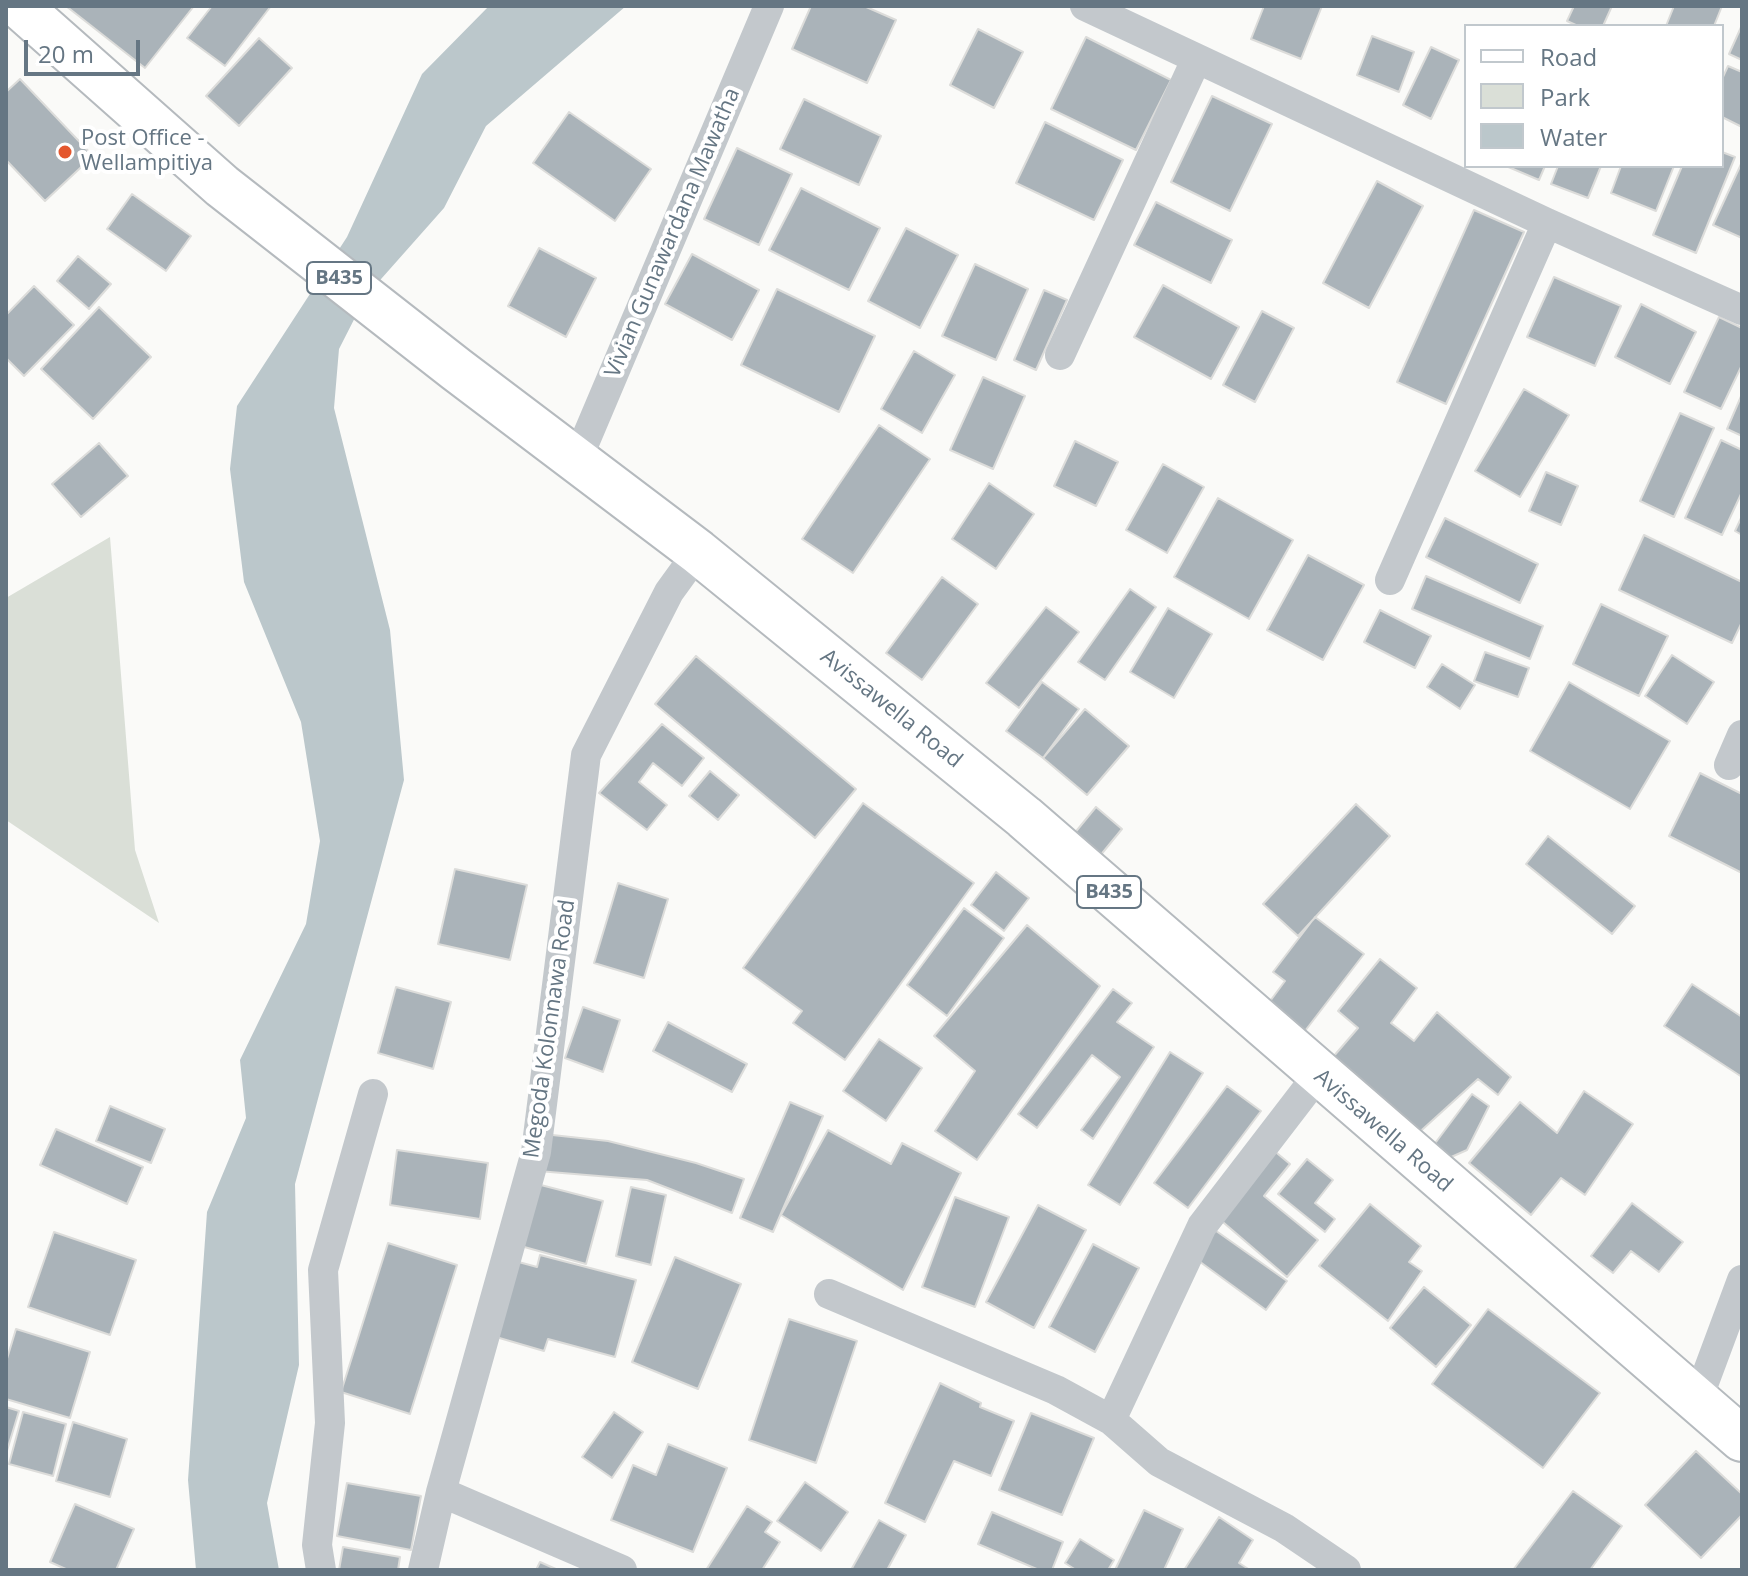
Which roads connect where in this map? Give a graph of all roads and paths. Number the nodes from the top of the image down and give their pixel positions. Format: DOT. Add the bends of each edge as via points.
graph roads {
  1 [pos="19,6"];
  2 [pos="769,6"];
  3 [pos="1085,6"];
  4 [pos="1196,60"];
  5 [pos="1485,179"];
  6 [pos="1547,223"];
  7 [pos="1742,310"];
  8 [pos="1060,355"];
  9 [pos="577,460"];
  10 [pos="698,552"];
  11 [pos="1390,580"];
  12 [pos="1742,735"];
  13 [pos="1729,765"];
  14 [pos="1318,1075"];
  15 [pos="373,1094"];
  16 [pos="1742,1280"];
  17 [pos="829,1294"];
  18 [pos="1697,1401"];
  19 [pos="1111,1420"];
  20 [pos="1742,1439"];
  21 [pos="441,1492"];
  22 [pos="321,1570"];
  23 [pos="423,1570"];
  24 [pos="622,1570"];
  25 [pos="1346,1570"];
  1 -- 9 [label="main road, Avissawella Road / B435" via="222,186"];
  2 -- 9 [label="street, Vivian Gunawardana Mawatha"];
  3 -- 4 [label="street"];
  4 -- 5 [label="street"];
  4 -- 8 [label="street"];
  5 -- 6 [label="street"];
  6 -- 7 [label="street"];
  6 -- 11 [label="street"];
  9 -- 10 [label="main road, Avissawella Road / B435"];
  10 -- 14 [label="main road, Avissawella Road / B435" via="1024,817"];
  10 -- 21 [label="street, Megoda Kolonnawa Road" via="669,592 586,755 536,1152"];
  12 -- 13 [label="street"];
  14 -- 18 [label="main road, Avissawella Road / B435"];
  14 -- 19 [label="street" via="1202,1226"];
  15 -- 22 [label="street" via="323,1270 330,1423 317,1545"];
  16 -- 18 [label="street"];
  17 -- 19 [label="street" via="1056,1390"];
  18 -- 20 [label="main road, Avissawella Road / B435"];
  19 -- 25 [label="street" via="1159,1462 1284,1528"];
  21 -- 23 [label="street, Megoda Kolonnawa Road"];
  21 -- 24 [label="street"];
}
